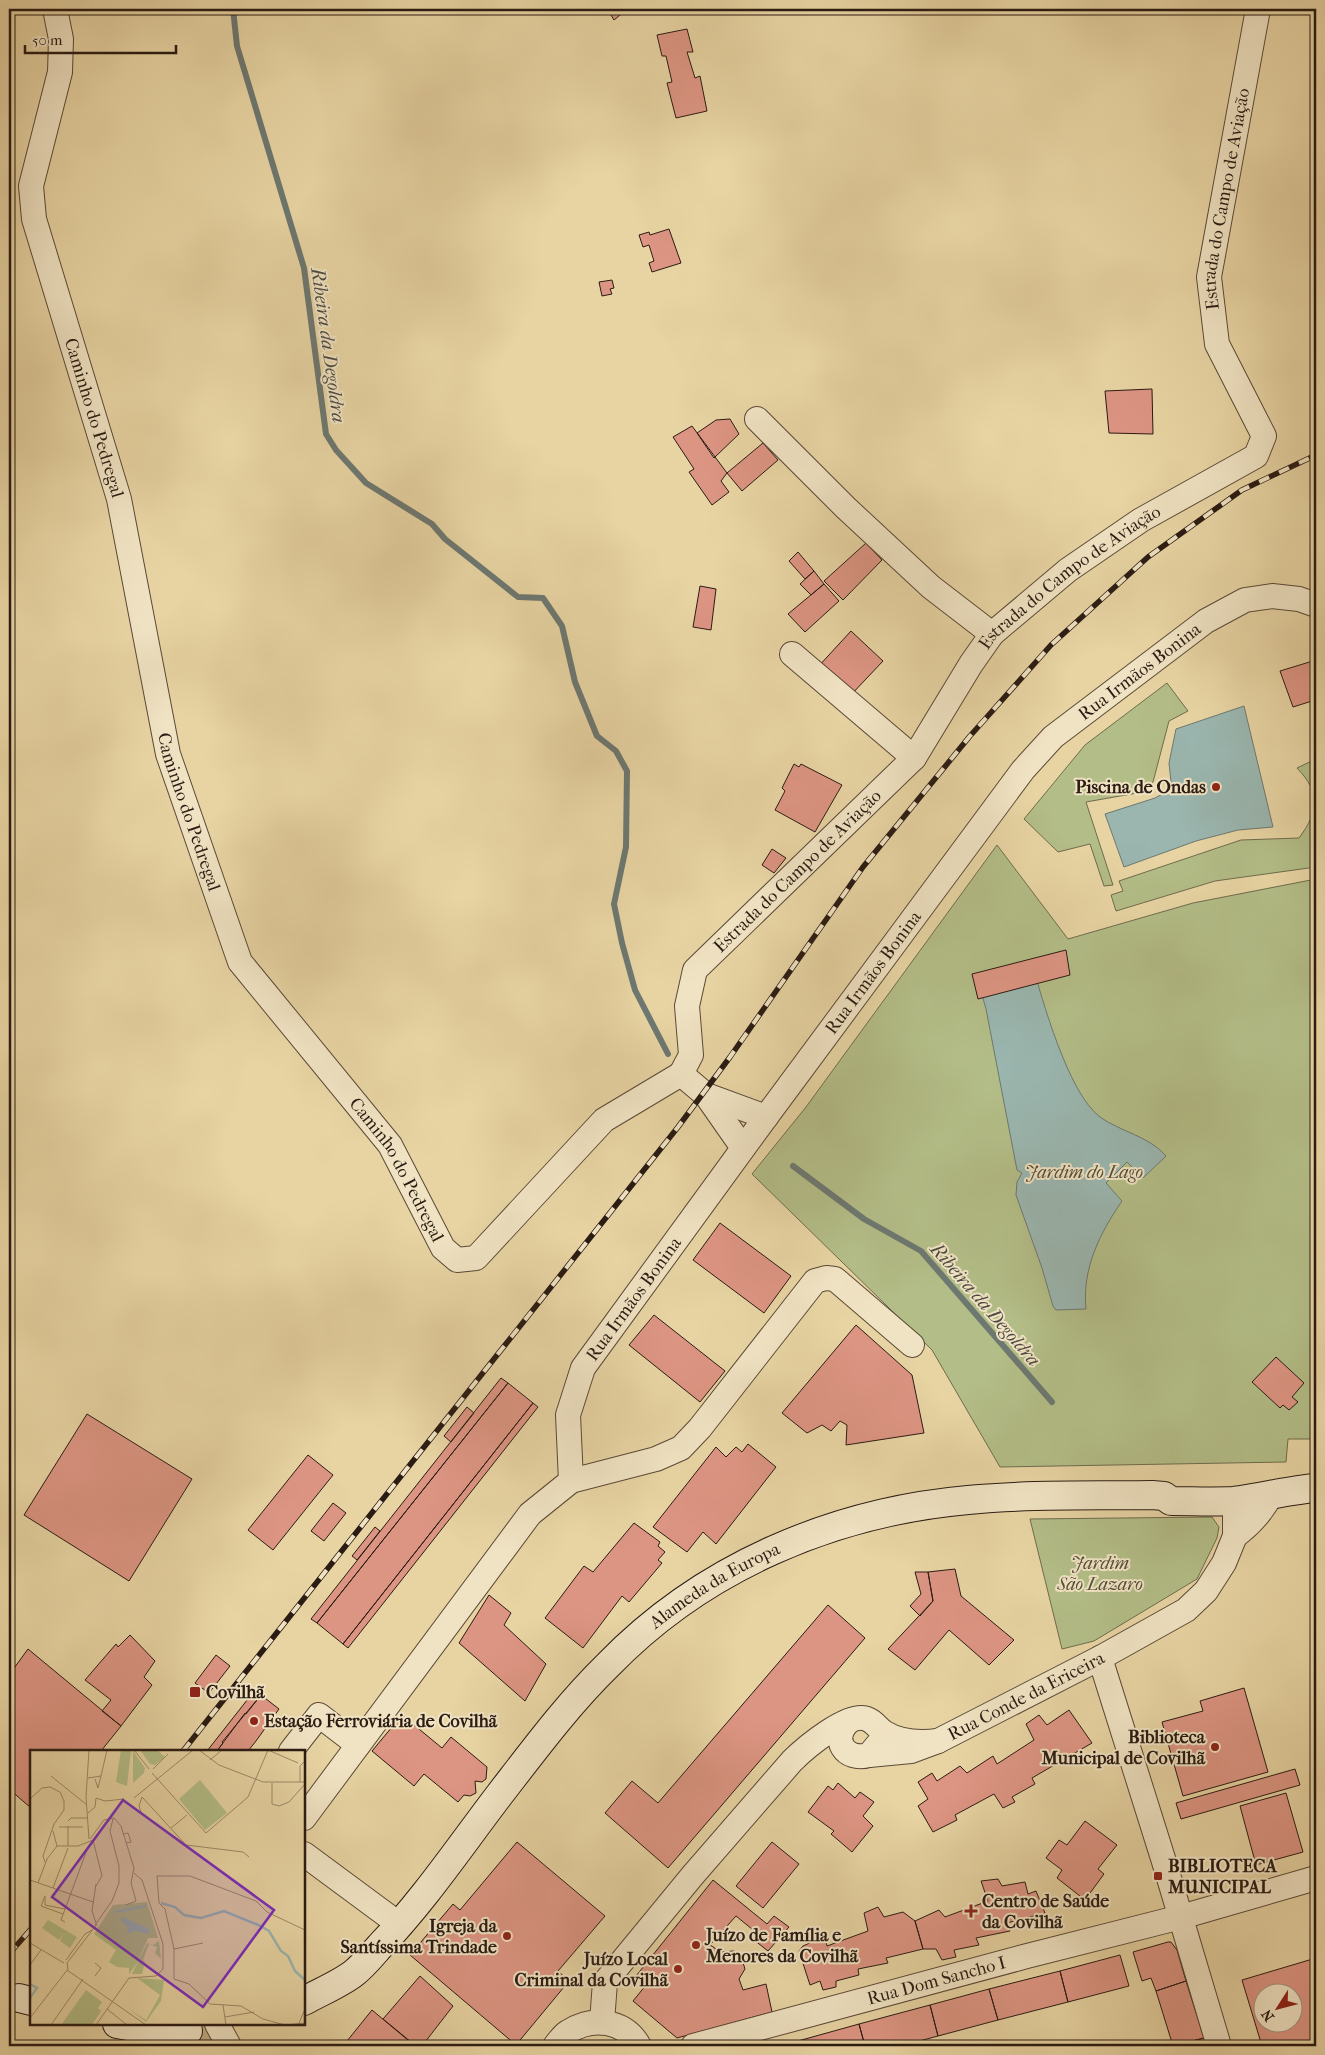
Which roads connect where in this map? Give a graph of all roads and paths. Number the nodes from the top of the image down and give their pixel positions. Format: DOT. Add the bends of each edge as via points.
graph roads {
  1 [pos="55,9"];
  2 [pos="1258,9"];
  3 [pos="757,419"];
  4 [pos="1316,605"];
  5 [pos="992,634"];
  6 [pos="792,654"];
  7 [pos="914,758"];
  8 [pos="681,1074"];
  9 [pos="706,1095"];
  10 [pos="766,1116"];
  11 [pos="743,1148"];
  12 [pos="912,1345"];
  13 [pos="571,1481"];
  14 [pos="1283,1493"];
  15 [pos="1164,1496"];
  16 [pos="1219,1501"];
  17 [pos="1234,1536"];
  18 [pos="1100,1658"];
  19 [pos="849,1721"];
  20 [pos="878,1727"];
  21 [pos="938,1741"];
  22 [pos="358,1746"];
  23 [pos="292,1750"];
  24 [pos="858,1754"];
  25 [pos="792,1760"];
  26 [pos="305,1817"];
  27 [pos="305,1855"];
  28 [pos="1316,1878"];
  29 [pos="1181,1917"];
  30 [pos="400,1925"];
  31 [pos="305,2000"];
  32 [pos="602,2022"];
  33 [pos="122,2025"];
  34 [pos="218,2025"];
  35 [pos="188,2031"];
  36 [pos="229,2046"];
  37 [pos="556,2046"];
  38 [pos="639,2046"];
  39 [pos="693,2046"];
  40 [pos="1218,2046"];
  1 -- 8 [label="street, Caminho do Pedregal" via="62,39 60,72 31,186 34,219 119,499 168,754 240,962 390,1145 443,1248 456,1260 476,1258 604,1120"];
  2 -- 5 [label="street, Estrada do Campo de Aviação" via="1209,277 1217,344 1264,436 1256,456 1141,520 1068,570"];
  3 -- 5 [label="street" via="931,587"];
  4 -- 10 [label="street, Rua Irmãos Bonina" via="1272,596 1245,600 1206,621 1053,737 1023,770"];
  5 -- 7 [label="street, Estrada do Campo de Aviação"];
  6 -- 7 [label="street"];
  7 -- 8 [label="street, Estrada do Campo de Aviação" via="695,970 687,1006 690,1055"];
  8 -- 9 [label="street"];
  9 -- 10 [label="street"];
  9 -- 11 [label="street"];
  10 -- 11 [label="street, Rua Irmãos Bonina"];
  11 -- 13 [label="street, Rua Irmãos Bonina" via="583,1368 568,1415"];
  12 -- 13 [label="street" via="835,1279 815,1281 681,1448 656,1459"];
  13 -- 22 [label="street" via="530,1514"];
  14 -- 15 [label="main road, Alameda da Europa" via="1282,1480 1258,1480 1170,1492"];
  14 -- 16 [label="main road, Alameda da Europa"];
  14 -- 17 [label="street" via="1235,1515"];
  15 -- 16 [label="main road, Alameda da Europa" via="1171,1501"];
  15 -- 30 [label="main road, Alameda da Europa" via="1033,1496 911,1508 848,1522 787,1543 734,1569 691,1595 609,1663 541,1741"];
  16 -- 17 [label="street" via="1229,1513"];
  17 -- 18 [label="street" via="1224,1563 1206,1591 1186,1610"];
  18 -- 21 [label="street, Rua Conde da Ericeira"];
  18 -- 29 [label="street, Rua Conde da Ericeira"];
  19 -- 20 [label="street, Rua Conde da Ericeira" via="861,1717"];
  19 -- 24 [label="street" via="841,1730 841,1742"];
  19 -- 25 [label="street, Rua Conde da Ericeira" via="814,1740"];
  20 -- 21 [label="street, Rua Conde da Ericeira" via="898,1739"];
  20 -- 24 [label="street" via="878,1746"];
  21 -- 24 [label="street, Rua Conde da Ericeira" via="911,1751"];
  22 -- 23 [label="street" via="319,1715"];
  22 -- 26 [label="street"];
  24 -- 25 [label="street, Rua Conde da Ericeira" via="823,1750"];
  25 -- 32 [label="street, Rua Conde da Ericeira" via="605,1982"];
  27 -- 30 [label="street"];
  28 -- 29 [label="street, Rua Dom Sancho I"];
  29 -- 39 [label="street, Rua Dom Sancho I"];
  29 -- 40 [label="street, Rua Conde da Ericeira"];
  30 -- 31 [label="main road, Alameda da Europa" via="354,1973"];
  32 -- 37 [label="street" via="584,2024 567,2032"];
  32 -- 38 [label="street" via="621,2027"];
  33 -- 35 [label="main road"];
  34 -- 36 [label="street"];
}
